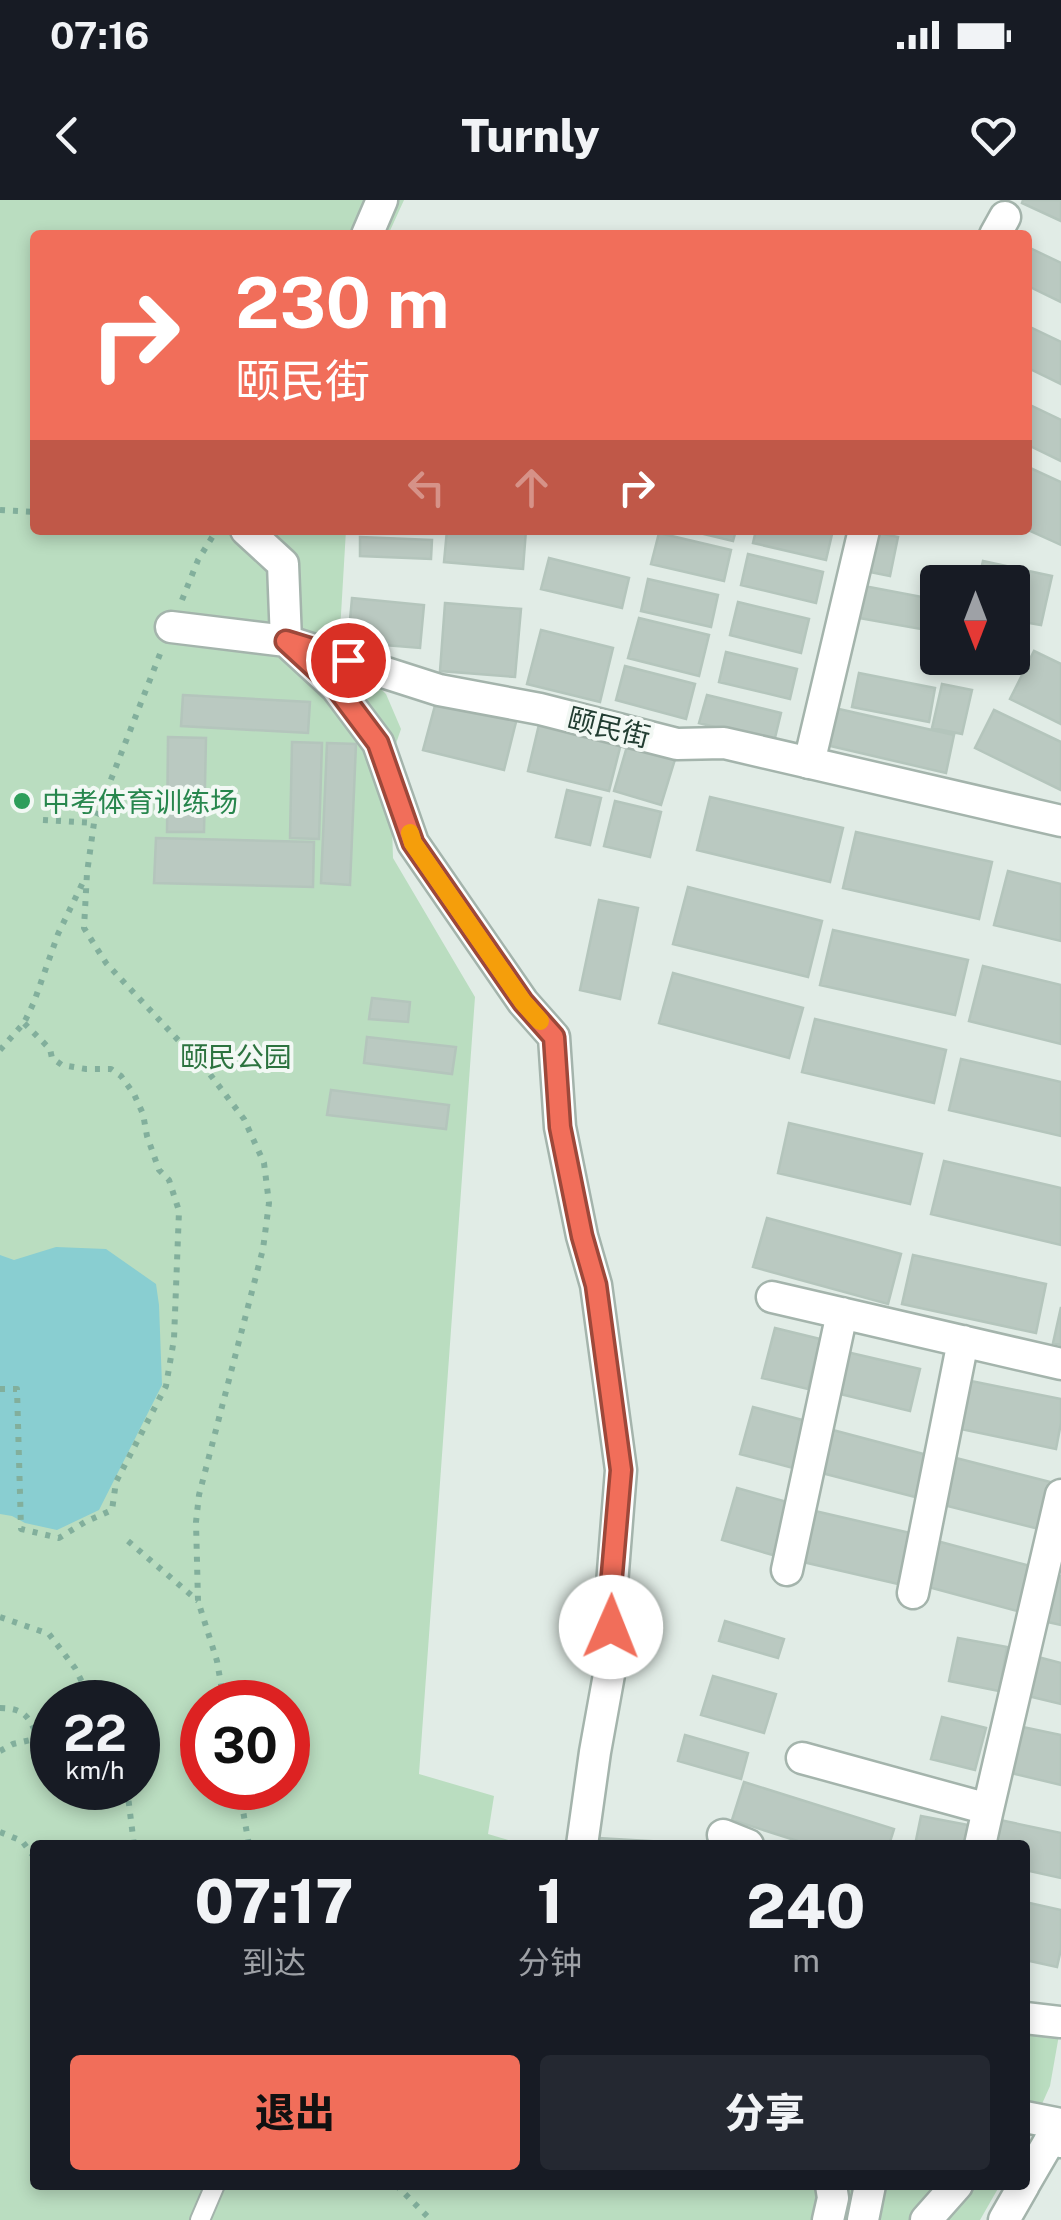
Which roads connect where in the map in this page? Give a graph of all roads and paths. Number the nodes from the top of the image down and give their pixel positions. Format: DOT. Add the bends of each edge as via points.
graph roads {
  1 [pos="382,200"];
  2 [pos="370,230"];
  3 [pos="0,510"];
  4 [pos="30,512"];
  5 [pos="213,535"];
  6 [pos="251,535"];
  7 [pos="863,535"];
  8 [pos="171,626"];
  9 [pos="286,641"];
  10 [pos="809,764"];
  11 [pos="44,820"];
  12 [pos="1061,821"];
  13 [pos="94,823"];
  14 [pos="87,873"];
  15 [pos="24,1023"];
  16 [pos="0,1050"];
  17 [pos="772,1296"];
  18 [pos="842,1313"];
  19 [pos="963,1341"];
  20 [pos="1061,1364"];
  21 [pos="0,1389"];
  22 [pos="1061,1496"];
  23 [pos="128,1541"];
  24 [pos="787,1570"];
  25 [pos="913,1593"];
  26 [pos="198,1600"];
  27 [pos="0,1617"];
  28 [pos="81,1680"];
  29 [pos="220,1680"];
  30 [pos="0,1708"];
  31 [pos="30,1718"];
  32 [pos="30,1738"];
  33 [pos="0,1752"];
  34 [pos="802,1758"];
  35 [pos="988,1809"];
  36 [pos="130,1810"];
  37 [pos="243,1810"];
  38 [pos="0,1832"];
  39 [pos="133,1840"];
  40 [pos="249,1840"];
  41 [pos="583,1840"];
  42 [pos="981,1840"];
  43 [pos="30,1851"];
  44 [pos="1030,2019"];
  45 [pos="1061,2022"];
  46 [pos="1030,2119"];
  47 [pos="1058,2133"];
  48 [pos="1030,2175"];
  49 [pos="213,2190"];
  50 [pos="401,2190"];
  51 [pos="831,2190"];
  52 [pos="869,2190"];
  53 [pos="953,2190"];
  54 [pos="1021,2190"];
  55 [pos="200,2220"];
  56 [pos="430,2220"];
  57 [pos="828,2220"];
  58 [pos="863,2220"];
  59 [pos="926,2220"];
  60 [pos="1004,2220"];
  1 -- 2 [label="street"];
  3 -- 4 [label="path"];
  5 -- 8 [label="path"];
  6 -- 9 [label="street" via="283,564"];
  7 -- 10 [label="street"];
  8 -- 9 [label="street, 颐民街"];
  8 -- 13 [label="path"];
  9 -- 10 [label="street, 颐民街" via="440,690 677,744 724,743"];
  9 -- 41 [label="street" via="336,687 378,743 413,843 554,1037 560,1127 596,1285 621,1470 612,1658"];
  10 -- 12 [label="street, 颐民街"];
  11 -- 13 [label="path"];
  13 -- 14 [label="path"];
  14 -- 15 [label="path"];
  14 -- 26 [label="path" via="84,928 106,963 209,1073 244,1119 264,1163 264,1249 199,1496"];
  15 -- 16 [label="path"];
  15 -- 21 [label="path" via="62,1066 111,1069 134,1094 179,1211 174,1339 166,1386 116,1482 112,1510 59,1538 21,1529 17,1389"];
  17 -- 18 [label="street"];
  18 -- 19 [label="street"];
  18 -- 24 [label="street"];
  19 -- 20 [label="street"];
  19 -- 25 [label="street"];
  22 -- 35 [label="street"];
  23 -- 26 [label="path"];
  26 -- 29 [label="path"];
  27 -- 28 [label="path" via="49,1634"];
  30 -- 31 [label="path"];
  32 -- 33 [label="path"];
  34 -- 35 [label="street"];
  35 -- 42 [label="street"];
  36 -- 39 [label="path"];
  37 -- 40 [label="path"];
  38 -- 43 [label="path"];
  44 -- 45 [label="street"];
  46 -- 47 [label="street"];
  47 -- 48 [label="street"];
  49 -- 55 [label="lane"];
  50 -- 56 [label="path"];
  51 -- 57 [label="street"];
  52 -- 58 [label="street"];
  53 -- 59 [label="street"];
  54 -- 60 [label="street"];
}
